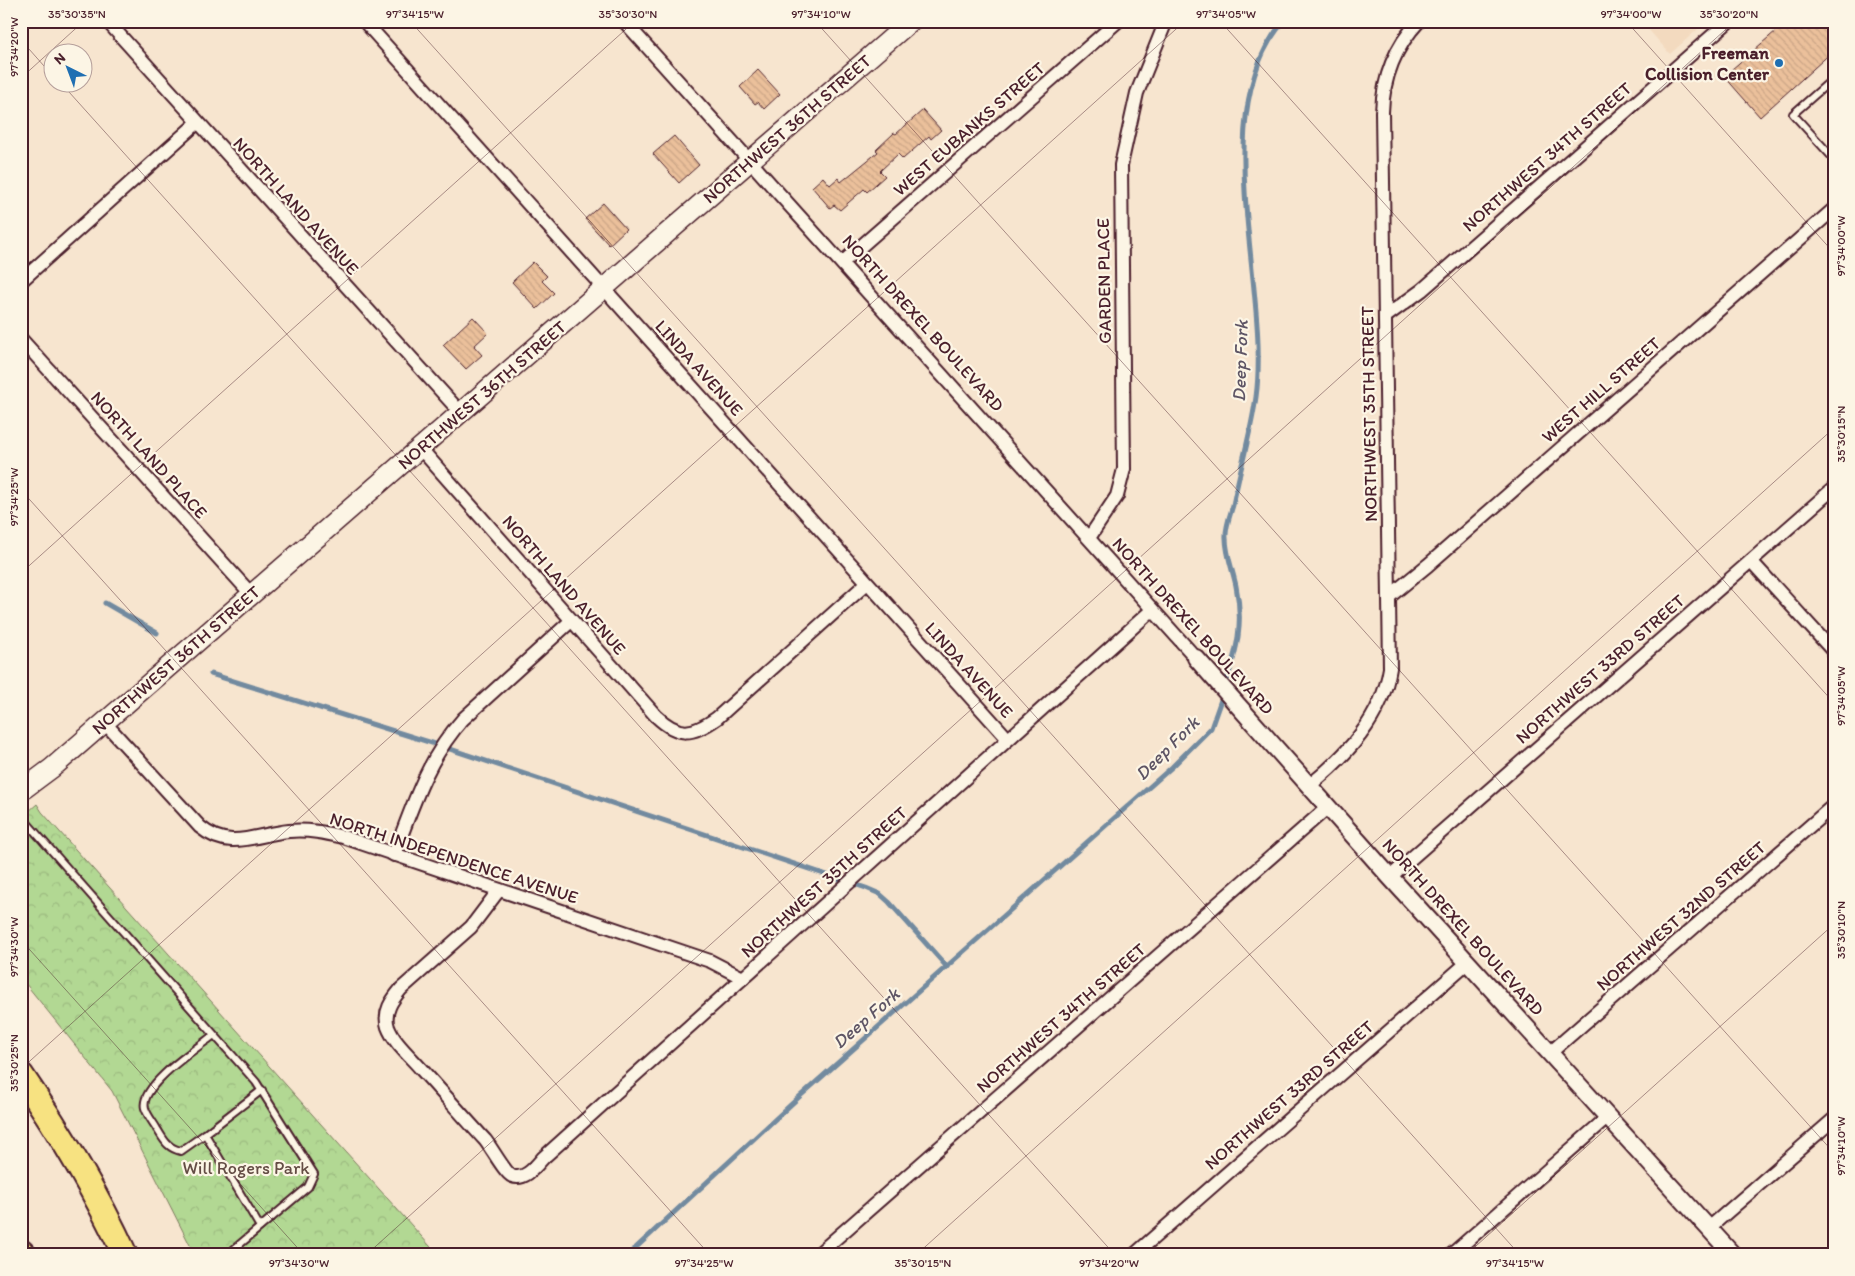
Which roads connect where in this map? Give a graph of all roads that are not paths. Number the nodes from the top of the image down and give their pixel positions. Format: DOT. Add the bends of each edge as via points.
graph roads {
  1 [pos="107,21"];
  2 [pos="364,21"];
  3 [pos="624,21"];
  4 [pos="911,21"];
  5 [pos="1118,21"];
  6 [pos="1166,21"];
  7 [pos="1419,21"];
  8 [pos="1729,21"];
  9 [pos="1834,78"];
  10 [pos="197,123"];
  11 [pos="1834,159"];
  12 [pos="750,160"];
  13 [pos="1834,209"];
  14 [pos="842,263"];
  15 [pos="21,281"];
  16 [pos="604,288"];
  17 [pos="1385,317"];
  18 [pos="21,338"];
  19 [pos="461,413"];
  20 [pos="420,448"];
  21 [pos="1834,488"];
  22 [pos="1089,538"];
  23 [pos="1751,561"];
  24 [pos="867,583"];
  25 [pos="252,594"];
  26 [pos="1390,596"];
  27 [pos="1152,610"];
  28 [pos="571,620"];
  29 [pos="1834,652"];
  30 [pos="1196,658"];
  31 [pos="105,723"];
  32 [pos="1008,740"];
  33 [pos="52,768"];
  34 [pos="1309,786"];
  35 [pos="21,791"];
  36 [pos="21,800"];
  37 [pos="1834,805"];
  38 [pos="1328,807"];
  39 [pos="21,816"];
  40 [pos="394,854"];
  41 [pos="1390,877"];
  42 [pos="499,890"];
  43 [pos="1468,962"];
  44 [pos="743,978"];
  45 [pos="214,1035"];
  46 [pos="1550,1054"];
  47 [pos="21,1075"];
  48 [pos="262,1090"];
  49 [pos="1608,1117"];
  50 [pos="1834,1119"];
  51 [pos="205,1134"];
  52 [pos="260,1227"];
  53 [pos="1709,1228"];
  54 [pos="21,1252"];
  55 [pos="24,1255"];
  56 [pos="125,1255"];
  57 [pos="227,1255"];
  58 [pos="817,1255"];
  59 [pos="1134,1255"];
  60 [pos="1451,1255"];
  61 [pos="1733,1255"];
  1 -- 10 [label="street, NORTH LAND AVENUE"];
  2 -- 16 [label="street, LINDA AVENUE"];
  3 -- 12 [label="street, NORTH DREXEL BOULEVARD"];
  4 -- 12 [label="main road, NORTHWEST 36TH STREET"];
  5 -- 14 [label="street, WEST EUBANKS STREET"];
  6 -- 22 [label="street, GARDEN PLACE" via="1137,93 1121,165 1124,468 1117,496"];
  7 -- 17 [label="street, NORTHWEST 35TH STREET" via="1400,45 1382,95"];
  8 -- 17 [label="street, NORTHWEST 34TH STREET" via="1422,290"];
  9 -- 11 [label="lane" via="1793,114"];
  10 -- 15 [label="street"];
  10 -- 19 [label="street, NORTH LAND AVENUE"];
  12 -- 14 [label="street, NORTH DREXEL BOULEVARD"];
  12 -- 16 [label="main road, NORTHWEST 36TH STREET"];
  13 -- 26 [label="street, WEST HILL STREET"];
  14 -- 22 [label="street, NORTH DREXEL BOULEVARD"];
  16 -- 19 [label="main road, NORTHWEST 36TH STREET"];
  16 -- 24 [label="street, LINDA AVENUE"];
  17 -- 26 [label="street, NORTHWEST 35TH STREET"];
  18 -- 25 [label="street, NORTH LAND PLACE"];
  19 -- 20 [label="main road, NORTHWEST 36TH STREET"];
  20 -- 25 [label="main road, NORTHWEST 36TH STREET"];
  20 -- 28 [label="street, NORTH LAND AVENUE"];
  21 -- 23 [label="street, NORTHWEST 33RD STREET"];
  22 -- 27 [label="street, NORTH DREXEL BOULEVARD"];
  23 -- 29 [label="street"];
  23 -- 41 [label="street, NORTHWEST 33RD STREET"];
  24 -- 28 [label="street, NORTH LAND AVENUE" via="718,718 690,733 673,729 661,721"];
  24 -- 32 [label="street, LINDA AVENUE"];
  25 -- 31 [label="main road, NORTHWEST 36TH STREET"];
  26 -- 34 [label="street, NORTHWEST 35TH STREET" via="1390,668 1382,702 1359,738"];
  27 -- 30 [label="street, NORTH DREXEL BOULEVARD"];
  27 -- 32 [label="street, NORTHWEST 35TH STREET"];
  28 -- 40 [label="street" via="447,737 432,761"];
  30 -- 34 [label="street, NORTH DREXEL BOULEVARD"];
  31 -- 33 [label="main road, NORTHWEST 36TH STREET"];
  31 -- 40 [label="street, NORTH INDEPENDENCE AVENUE" via="195,822 216,838 239,840 290,831 317,831"];
  32 -- 44 [label="street, NORTHWEST 35TH STREET"];
  33 -- 35 [label="main road, NORTHWEST 36TH STREET"];
  33 -- 36 [label="main road, NORTHWEST 36TH STREET"];
  34 -- 38 [label="street, NORTH DREXEL BOULEVARD"];
  37 -- 46 [label="street, NORTHWEST 32ND STREET"];
  38 -- 41 [label="street, NORTH DREXEL BOULEVARD"];
  38 -- 58 [label="street, NORTHWEST 34TH STREET"];
  39 -- 45 [label="lane"];
  40 -- 42 [label="street, NORTH INDEPENDENCE AVENUE"];
  41 -- 43 [label="street, NORTH DREXEL BOULEVARD"];
  42 -- 44 [label="street, NORTH INDEPENDENCE AVENUE" via="710,961"];
  42 -- 44 [label="street, NORTHWEST 35TH STREET" via="471,927 401,989 386,1020 403,1049 491,1146 508,1173 517,1176 529,1173"];
  43 -- 46 [label="street, NORTH DREXEL BOULEVARD"];
  43 -- 59 [label="street, NORTHWEST 33RD STREET"];
  45 -- 48 [label="lane"];
  45 -- 51 [label="lane" via="155,1082 146,1095 145,1108 166,1145 172,1149 181,1151"];
  46 -- 49 [label="street, NORTH DREXEL BOULEVARD"];
  47 -- 56 [label="highway" via="84,1174"];
  48 -- 51 [label="lane"];
  48 -- 52 [label="lane" via="314,1174 308,1187"];
  49 -- 53 [label="street, NORTH DREXEL BOULEVARD"];
  49 -- 60 [label="street"];
  50 -- 53 [label="street"];
  51 -- 52 [label="lane"];
  52 -- 57 [label="lane"];
  53 -- 61 [label="street, NORTH DREXEL BOULEVARD"];
  54 -- 55 [label="highway"];
}
